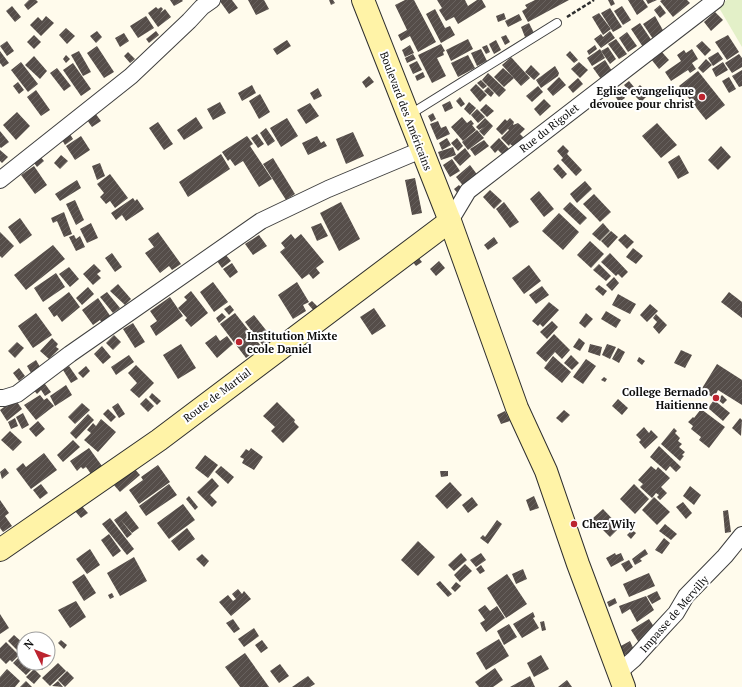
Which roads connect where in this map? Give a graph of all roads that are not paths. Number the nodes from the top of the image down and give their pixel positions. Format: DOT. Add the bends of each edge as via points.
graph roads {
  1 [pos="212,0"];
  2 [pos="363,0"];
  3 [pos="716,0"];
  4 [pos="557,23"];
  5 [pos="409,115"];
  6 [pos="421,150"];
  7 [pos="0,180"];
  8 [pos="450,221"];
  9 [pos="0,398"];
  10 [pos="742,535"];
  11 [pos="0,550"];
  12 [pos="622,680"];
  1 -- 7 [label="street" via="131,76"];
  2 -- 5 [label="main road, Boulevard des Américains"];
  3 -- 8 [label="street, Rue du Rigolet" via="468,191"];
  4 -- 5 [label="lane"];
  5 -- 6 [label="main road, Boulevard des Américains"];
  6 -- 8 [label="main road, Boulevard des Américains"];
  6 -- 9 [label="street" via="328,189 261,221 17,394"];
  8 -- 11 [label="main road, Route de Martial" via="159,440"];
  8 -- 12 [label="main road, Boulevard des Américains" via="517,408 546,471"];
  10 -- 12 [label="street, Impasse de Mervilly" via="686,596 676,612 634,659"];
}
